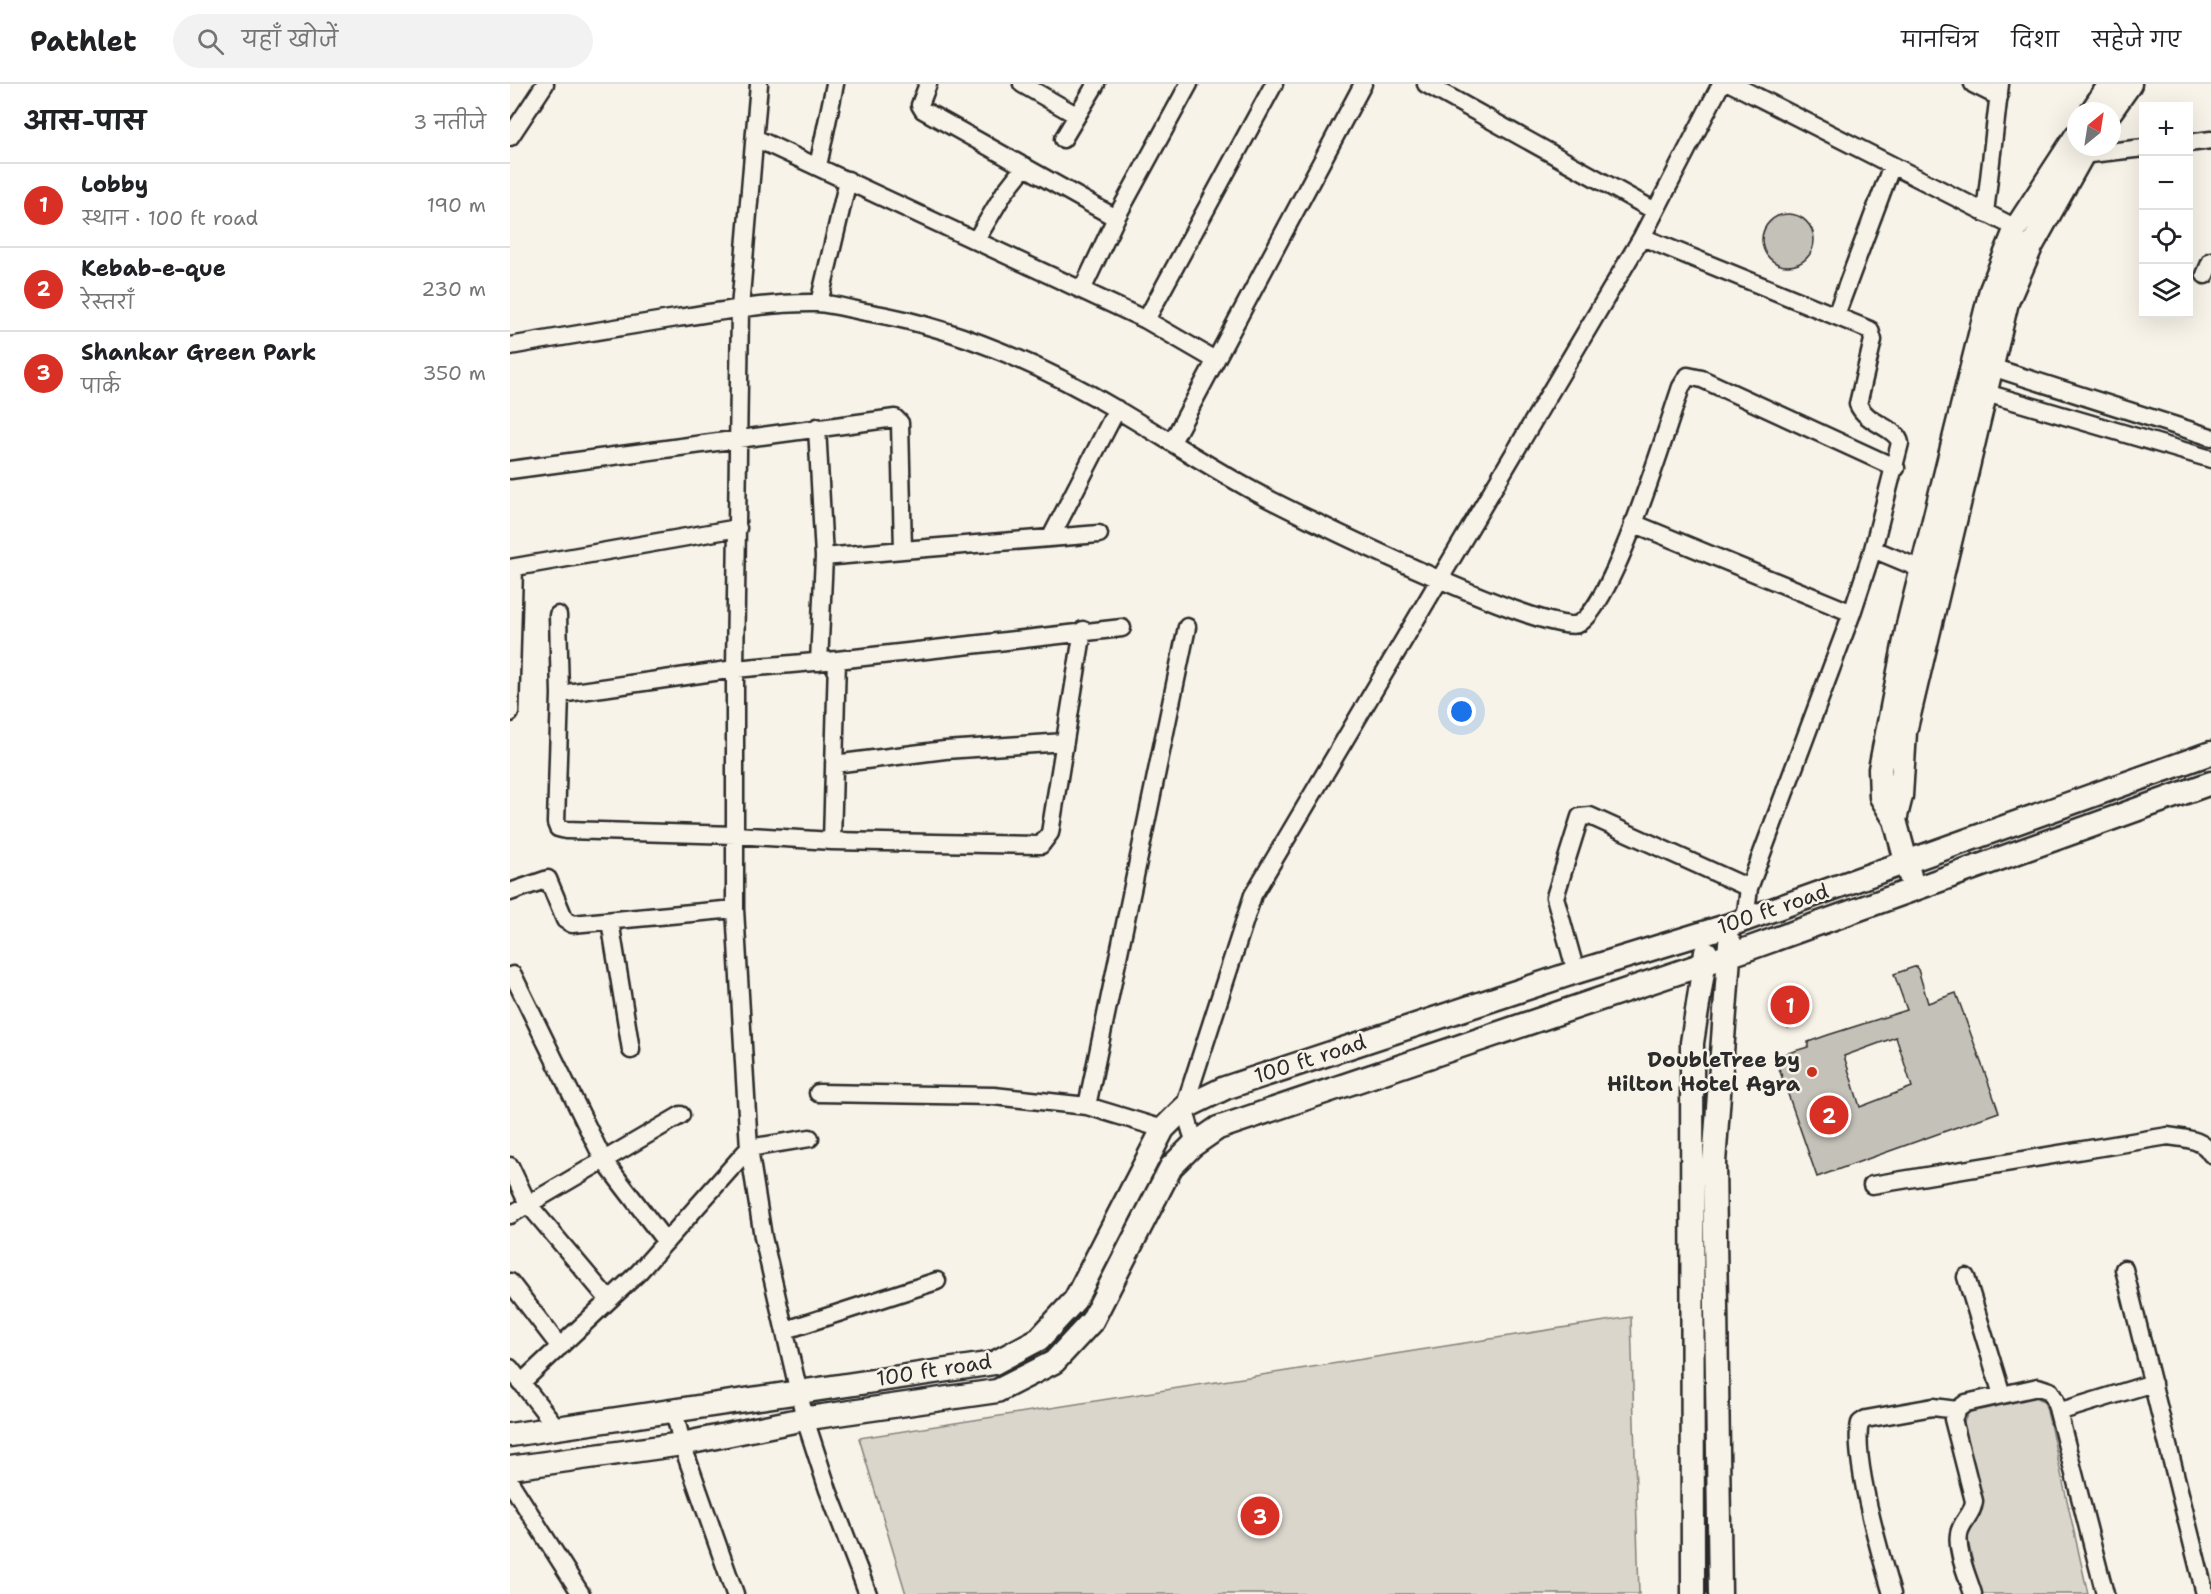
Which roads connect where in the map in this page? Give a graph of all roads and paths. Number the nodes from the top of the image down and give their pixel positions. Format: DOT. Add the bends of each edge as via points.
graph roads {
  1 [pos="545,84"];
  2 [pos="759,84"];
  3 [pos="835,84"];
  4 [pos="928,84"];
  5 [pos="1022,84"];
  6 [pos="1095,84"];
  7 [pos="1189,84"];
  8 [pos="1274,84"];
  9 [pos="1363,84"];
  10 [pos="1426,84"];
  11 [pos="1721,84"];
  12 [pos="1732,84"];
  13 [pos="1973,84"];
  14 [pos="2110,84"];
  15 [pos="2130,84"];
  16 [pos="2000,91"];
  17 [pos="2098,102"];
  18 [pos="2117,102"];
  19 [pos="1076,116"];
  20 [pos="510,137"];
  21 [pos="755,138"];
  22 [pos="1063,139"];
  23 [pos="2211,140"];
  24 [pos="2193,142"];
  25 [pos="2121,147"];
  26 [pos="2139,148"];
  27 [pos="2073,156"];
  28 [pos="2076,156"];
  29 [pos="1892,165"];
  30 [pos="818,166"];
  31 [pos="1025,166"];
  32 [pos="848,180"];
  33 [pos="1655,211"];
  34 [pos="1984,213"];
  35 [pos="1116,218"];
  36 [pos="2016,228"];
  37 [pos="1641,237"];
  38 [pos="976,240"];
  39 [pos="1082,290"];
  40 [pos="819,303"];
  41 [pos="741,308"];
  42 [pos="1836,315"];
  43 [pos="1146,320"];
  44 [pos="510,346"];
  45 [pos="1215,360"];
  46 [pos="1982,364"];
  47 [pos="1976,390"];
  48 [pos="1117,409"];
  49 [pos="818,427"];
  50 [pos="740,437"];
  51 [pos="2211,437"];
  52 [pos="1172,442"];
  53 [pos="2211,459"];
  54 [pos="510,468"];
  55 [pos="1896,468"];
  56 [pos="1633,523"];
  57 [pos="738,528"];
  58 [pos="1099,534"];
  59 [pos="1051,537"];
  60 [pos="1873,549"];
  61 [pos="903,550"];
  62 [pos="824,557"];
  63 [pos="512,568"];
  64 [pos="1921,569"];
  65 [pos="1440,579"];
  66 [pos="1852,613"];
  67 [pos="558,615"];
  68 [pos="1187,627"];
  69 [pos="1122,628"];
  70 [pos="1083,630"];
  71 [pos="837,660"];
  72 [pos="819,662"];
  73 [pos="735,669"];
  74 [pos="510,671"];
  75 [pos="560,694"];
  76 [pos="510,704"];
  77 [pos="510,713"];
  78 [pos="1065,742"];
  79 [pos="2211,753"];
  80 [pos="834,764"];
  81 [pos="2211,783"];
  82 [pos="1895,820"];
  83 [pos="735,835"];
  84 [pos="832,841"];
  85 [pos="1906,862"];
  86 [pos="1749,888"];
  87 [pos="1914,888"];
  88 [pos="510,892"];
  89 [pos="735,909"];
  90 [pos="610,921"];
  91 [pos="1739,922"];
  92 [pos="1710,931"];
  93 [pos="1728,955"];
  94 [pos="1704,962"];
  95 [pos="1576,972"];
  96 [pos="513,975"];
  97 [pos="631,1050"];
  98 [pos="818,1093"];
  99 [pos="1087,1106"];
  100 [pos="1184,1108"];
  101 [pos="681,1115"];
  102 [pos="1163,1129"];
  103 [pos="810,1138"];
  104 [pos="1195,1144"];
  105 [pos="749,1148"];
  106 [pos="2211,1154"];
  107 [pos="604,1161"];
  108 [pos="510,1166"];
  109 [pos="1872,1185"];
  110 [pos="528,1204"];
  111 [pos="510,1215"];
  112 [pos="666,1242"];
  113 [pos="2124,1269"];
  114 [pos="1966,1277"];
  115 [pos="937,1281"];
  116 [pos="510,1282"];
  117 [pos="609,1300"];
  118 [pos="786,1330"];
  119 [pos="560,1347"];
  120 [pos="510,1368"];
  121 [pos="521,1383"];
  122 [pos="2153,1383"];
  123 [pos="800,1390"];
  124 [pos="2002,1395"];
  125 [pos="674,1410"];
  126 [pos="1957,1410"];
  127 [pos="2058,1412"];
  128 [pos="805,1419"];
  129 [pos="557,1428"];
  130 [pos="510,1435"];
  131 [pos="682,1444"];
  132 [pos="510,1468"];
  133 [pos="510,1482"];
  134 [pos="581,1594"];
  135 [pos="735,1594"];
  136 [pos="868,1594"];
  137 [pos="1692,1594"];
  138 [pos="1720,1594"];
  139 [pos="1892,1594"];
  140 [pos="1973,1594"];
  141 [pos="2105,1594"];
  142 [pos="2205,1594"];
  1 -- 20 [label="street"];
  2 -- 21 [label="street"];
  3 -- 30 [label="street"];
  4 -- 31 [label="street" via="920,105 923,110"];
  5 -- 19 [label="street"];
  6 -- 19 [label="street"];
  7 -- 35 [label="street"];
  8 -- 43 [label="street"];
  9 -- 45 [label="street"];
  10 -- 33 [label="street"];
  11 -- 33 [label="street"];
  12 -- 29 [label="street"];
  13 -- 16 [label="street"];
  14 -- 17 [label="main road"];
  15 -- 18 [label="main road"];
  16 -- 34 [label="street"];
  19 -- 22 [label="street"];
  21 -- 30 [label="street"];
  21 -- 41 [label="street"];
  23 -- 24 [label="street"];
  25 -- 26 [label="street"];
  27 -- 36 [label="main road"];
  28 -- 46 [label="main road" via="2023,265"];
  29 -- 34 [label="street"];
  29 -- 42 [label="street"];
  30 -- 32 [label="street"];
  31 -- 35 [label="street"];
  31 -- 38 [label="street"];
  32 -- 38 [label="street"];
  32 -- 40 [label="street"];
  33 -- 37 [label="street"];
  34 -- 36 [label="street"];
  35 -- 39 [label="street"];
  36 -- 46 [label="main road" via="1991,290"];
  37 -- 42 [label="street"];
  37 -- 65 [label="street"];
  38 -- 39 [label="street"];
  39 -- 43 [label="street"];
  40 -- 41 [label="street"];
  40 -- 48 [label="street" via="936,327 994,348"];
  41 -- 44 [label="street"];
  41 -- 50 [label="street"];
  42 -- 55 [label="street" via="1865,327 1873,335 1858,404 1865,416 1898,437"];
  43 -- 45 [label="street"];
  45 -- 52 [label="street"];
  46 -- 47 [label="main road"];
  46 -- 51 [label="street"];
  47 -- 53 [label="street"];
  47 -- 64 [label="main road"];
  47 -- 82 [label="main road" via="1905,732"];
  48 -- 52 [label="street"];
  48 -- 59 [label="street"];
  49 -- 50 [label="street"];
  49 -- 61 [label="street" via="900,420"];
  49 -- 62 [label="street"];
  50 -- 54 [label="street"];
  50 -- 57 [label="street"];
  52 -- 65 [label="street" via="1310,520"];
  55 -- 56 [label="street" via="1688,376"];
  55 -- 60 [label="street"];
  56 -- 65 [label="street" via="1601,600 1579,624 1568,627 1548,622"];
  56 -- 66 [label="street"];
  57 -- 63 [label="street"];
  57 -- 73 [label="street"];
  58 -- 59 [label="street"];
  59 -- 61 [label="street"];
  60 -- 64 [label="street"];
  60 -- 66 [label="street"];
  61 -- 62 [label="street"];
  62 -- 72 [label="street"];
  63 -- 74 [label="street"];
  64 -- 82 [label="main road" via="1880,769 1881,797"];
  65 -- 100 [label="street" via="1253,895"];
  66 -- 86 [label="street"];
  67 -- 75 [label="street"];
  68 -- 99 [label="street"];
  69 -- 70 [label="street"];
  70 -- 71 [label="street"];
  70 -- 78 [label="street"];
  71 -- 72 [label="street"];
  71 -- 80 [label="street"];
  72 -- 73 [label="street"];
  73 -- 75 [label="street"];
  73 -- 83 [label="street"];
  74 -- 76 [label="street"];
  75 -- 83 [label="street" via="558,828"];
  76 -- 77 [label="street"];
  78 -- 80 [label="street" via="945,750"];
  78 -- 84 [label="street" via="1050,833 1041,845"];
  79 -- 85 [label="main road, 100 ft road"];
  80 -- 84 [label="street"];
  81 -- 87 [label="main road, 100 ft road"];
  82 -- 85 [label="main road"];
  83 -- 84 [label="street"];
  83 -- 89 [label="street"];
  85 -- 87 [label="main road"];
  85 -- 91 [label="main road, 100 ft road"];
  86 -- 91 [label="street"];
  86 -- 95 [label="street" via="1590,816 1580,817 1555,897"];
  87 -- 93 [label="main road, 100 ft road"];
  88 -- 90 [label="street" via="548,879 567,923"];
  89 -- 90 [label="street"];
  89 -- 105 [label="street"];
  90 -- 97 [label="street"];
  91 -- 92 [label="main road, 100 ft road"];
  91 -- 93 [label="main road"];
  92 -- 94 [label="main road"];
  92 -- 95 [label="main road, 100 ft road"];
  93 -- 94 [label="main road, 100 ft road"];
  93 -- 138 [label="main road" via="1714,1163"];
  94 -- 104 [label="main road, 100 ft road" via="1248,1117 1218,1128"];
  94 -- 137 [label="main road" via="1692,1054"];
  95 -- 100 [label="main road, 100 ft road" via="1225,1088"];
  96 -- 107 [label="street"];
  98 -- 99 [label="street" via="994,1096"];
  99 -- 102 [label="street"];
  100 -- 102 [label="main road, 100 ft road"];
  100 -- 104 [label="street"];
  101 -- 107 [label="street"];
  102 -- 123 [label="main road, 100 ft road" via="1075,1300 1039,1340 994,1363"];
  103 -- 105 [label="street"];
  104 -- 128 [label="main road, 100 ft road" via="1172,1167 1092,1321 1054,1362 997,1391"];
  105 -- 112 [label="street"];
  105 -- 118 [label="street" via="763,1237"];
  106 -- 109 [label="street" via="2196,1141 2168,1136"];
  107 -- 110 [label="street"];
  107 -- 112 [label="street"];
  108 -- 110 [label="street"];
  110 -- 111 [label="street"];
  110 -- 117 [label="street"];
  112 -- 117 [label="street"];
  113 -- 122 [label="street"];
  114 -- 124 [label="street"];
  115 -- 118 [label="street"];
  116 -- 119 [label="street"];
  117 -- 119 [label="street"];
  118 -- 123 [label="street"];
  119 -- 121 [label="street"];
  120 -- 121 [label="street"];
  121 -- 129 [label="street"];
  122 -- 127 [label="street"];
  122 -- 142 [label="street"];
  123 -- 125 [label="main road, 100 ft road"];
  123 -- 128 [label="street"];
  124 -- 126 [label="street" via="1966,1403"];
  124 -- 127 [label="street" via="2043,1388 2050,1391"];
  125 -- 129 [label="main road, 100 ft road"];
  125 -- 131 [label="street"];
  126 -- 139 [label="street" via="1933,1407 1860,1423 1858,1446 1876,1539"];
  126 -- 140 [label="street" via="1953,1419 1974,1500 1959,1536"];
  127 -- 141 [label="street"];
  128 -- 131 [label="main road, 100 ft road"];
  128 -- 136 [label="street"];
  129 -- 130 [label="main road, 100 ft road"];
  131 -- 132 [label="main road, 100 ft road"];
  131 -- 135 [label="street"];
  133 -- 134 [label="street"];
}
